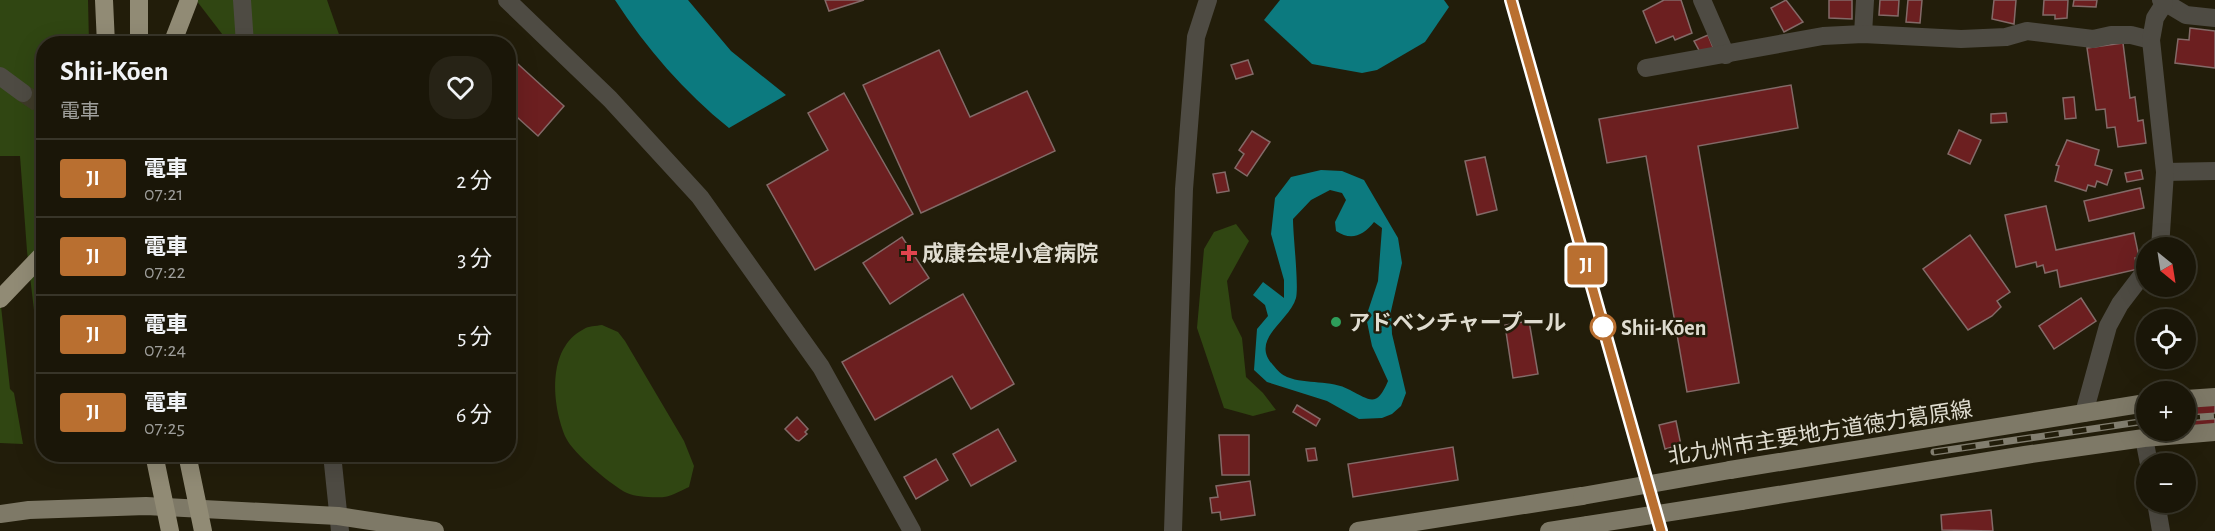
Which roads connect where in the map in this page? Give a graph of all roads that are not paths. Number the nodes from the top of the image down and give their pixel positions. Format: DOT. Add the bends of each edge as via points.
graph roads {
  1 [pos="104,0"];
  2 [pos="139,0"];
  3 [pos="189,0"];
  4 [pos="242,0"];
  5 [pos="507,0"];
  6 [pos="1208,0"];
  7 [pos="1702,0"];
  8 [pos="1864,0"];
  9 [pos="2163,2"];
  10 [pos="2215,18"];
  11 [pos="1863,34"];
  12 [pos="106,36"];
  13 [pos="139,36"];
  14 [pos="175,36"];
  15 [pos="244,36"];
  16 [pos="2151,40"];
  17 [pos="1726,55"];
  18 [pos="1646,68"];
  19 [pos="0,76"];
  20 [pos="23,93"];
  21 [pos="2215,171"];
  22 [pos="2165,172"];
  23 [pos="2161,237"];
  24 [pos="36,261"];
  25 [pos="2136,283"];
  26 [pos="0,299"];
  27 [pos="2215,397"];
  28 [pos="2196,398"];
  29 [pos="2136,405"];
  30 [pos="2084,413"];
  31 [pos="2215,432"];
  32 [pos="2196,434"];
  33 [pos="2136,439"];
  34 [pos="156,462"];
  35 [pos="189,462"];
  36 [pos="333,462"];
  37 [pos="2158,513"];
  38 [pos="0,514"];
  39 [pos="339,523"];
  40 [pos="170,531"];
  41 [pos="203,531"];
  42 [pos="435,531"];
  43 [pos="912,531"];
  44 [pos="1173,531"];
  45 [pos="1358,531"];
  46 [pos="1549,531"];
  47 [pos="2161,531"];
  1 -- 12 [label="highway"];
  2 -- 13 [label="highway"];
  3 -- 14 [label="highway"];
  4 -- 15 [label="street"];
  5 -- 43 [label="street" via="610,99 700,197 821,367"];
  6 -- 44 [label="street" via="1196,37 1184,189"];
  7 -- 17 [label="street"];
  8 -- 11 [label="street"];
  9 -- 10 [label="street" via="2186,15"];
  9 -- 16 [label="street"];
  11 -- 16 [label="street" via="1961,39 2006,37 2028,31 2093,39 2131,35"];
  11 -- 17 [label="street" via="1823,36"];
  16 -- 22 [label="street"];
  17 -- 18 [label="street"];
  19 -- 20 [label="street"];
  21 -- 22 [label="street"];
  22 -- 23 [label="street"];
  24 -- 26 [label="highway"];
  25 -- 30 [label="street" via="2108,326"];
  27 -- 28 [label="main road"];
  29 -- 30 [label="main road, 北九州市主要地方道徳力葛原線"];
  30 -- 45 [label="main road, 北九州市主要地方道徳力葛原線, bridge"];
  31 -- 32 [label="main road"];
  33 -- 46 [label="main road, bridge"];
  34 -- 40 [label="highway, bridge"];
  35 -- 41 [label="highway, bridge"];
  36 -- 39 [label="street"];
  37 -- 47 [label="street"];
  38 -- 39 [label="main road" via="146,506"];
  39 -- 42 [label="main road"];
}
